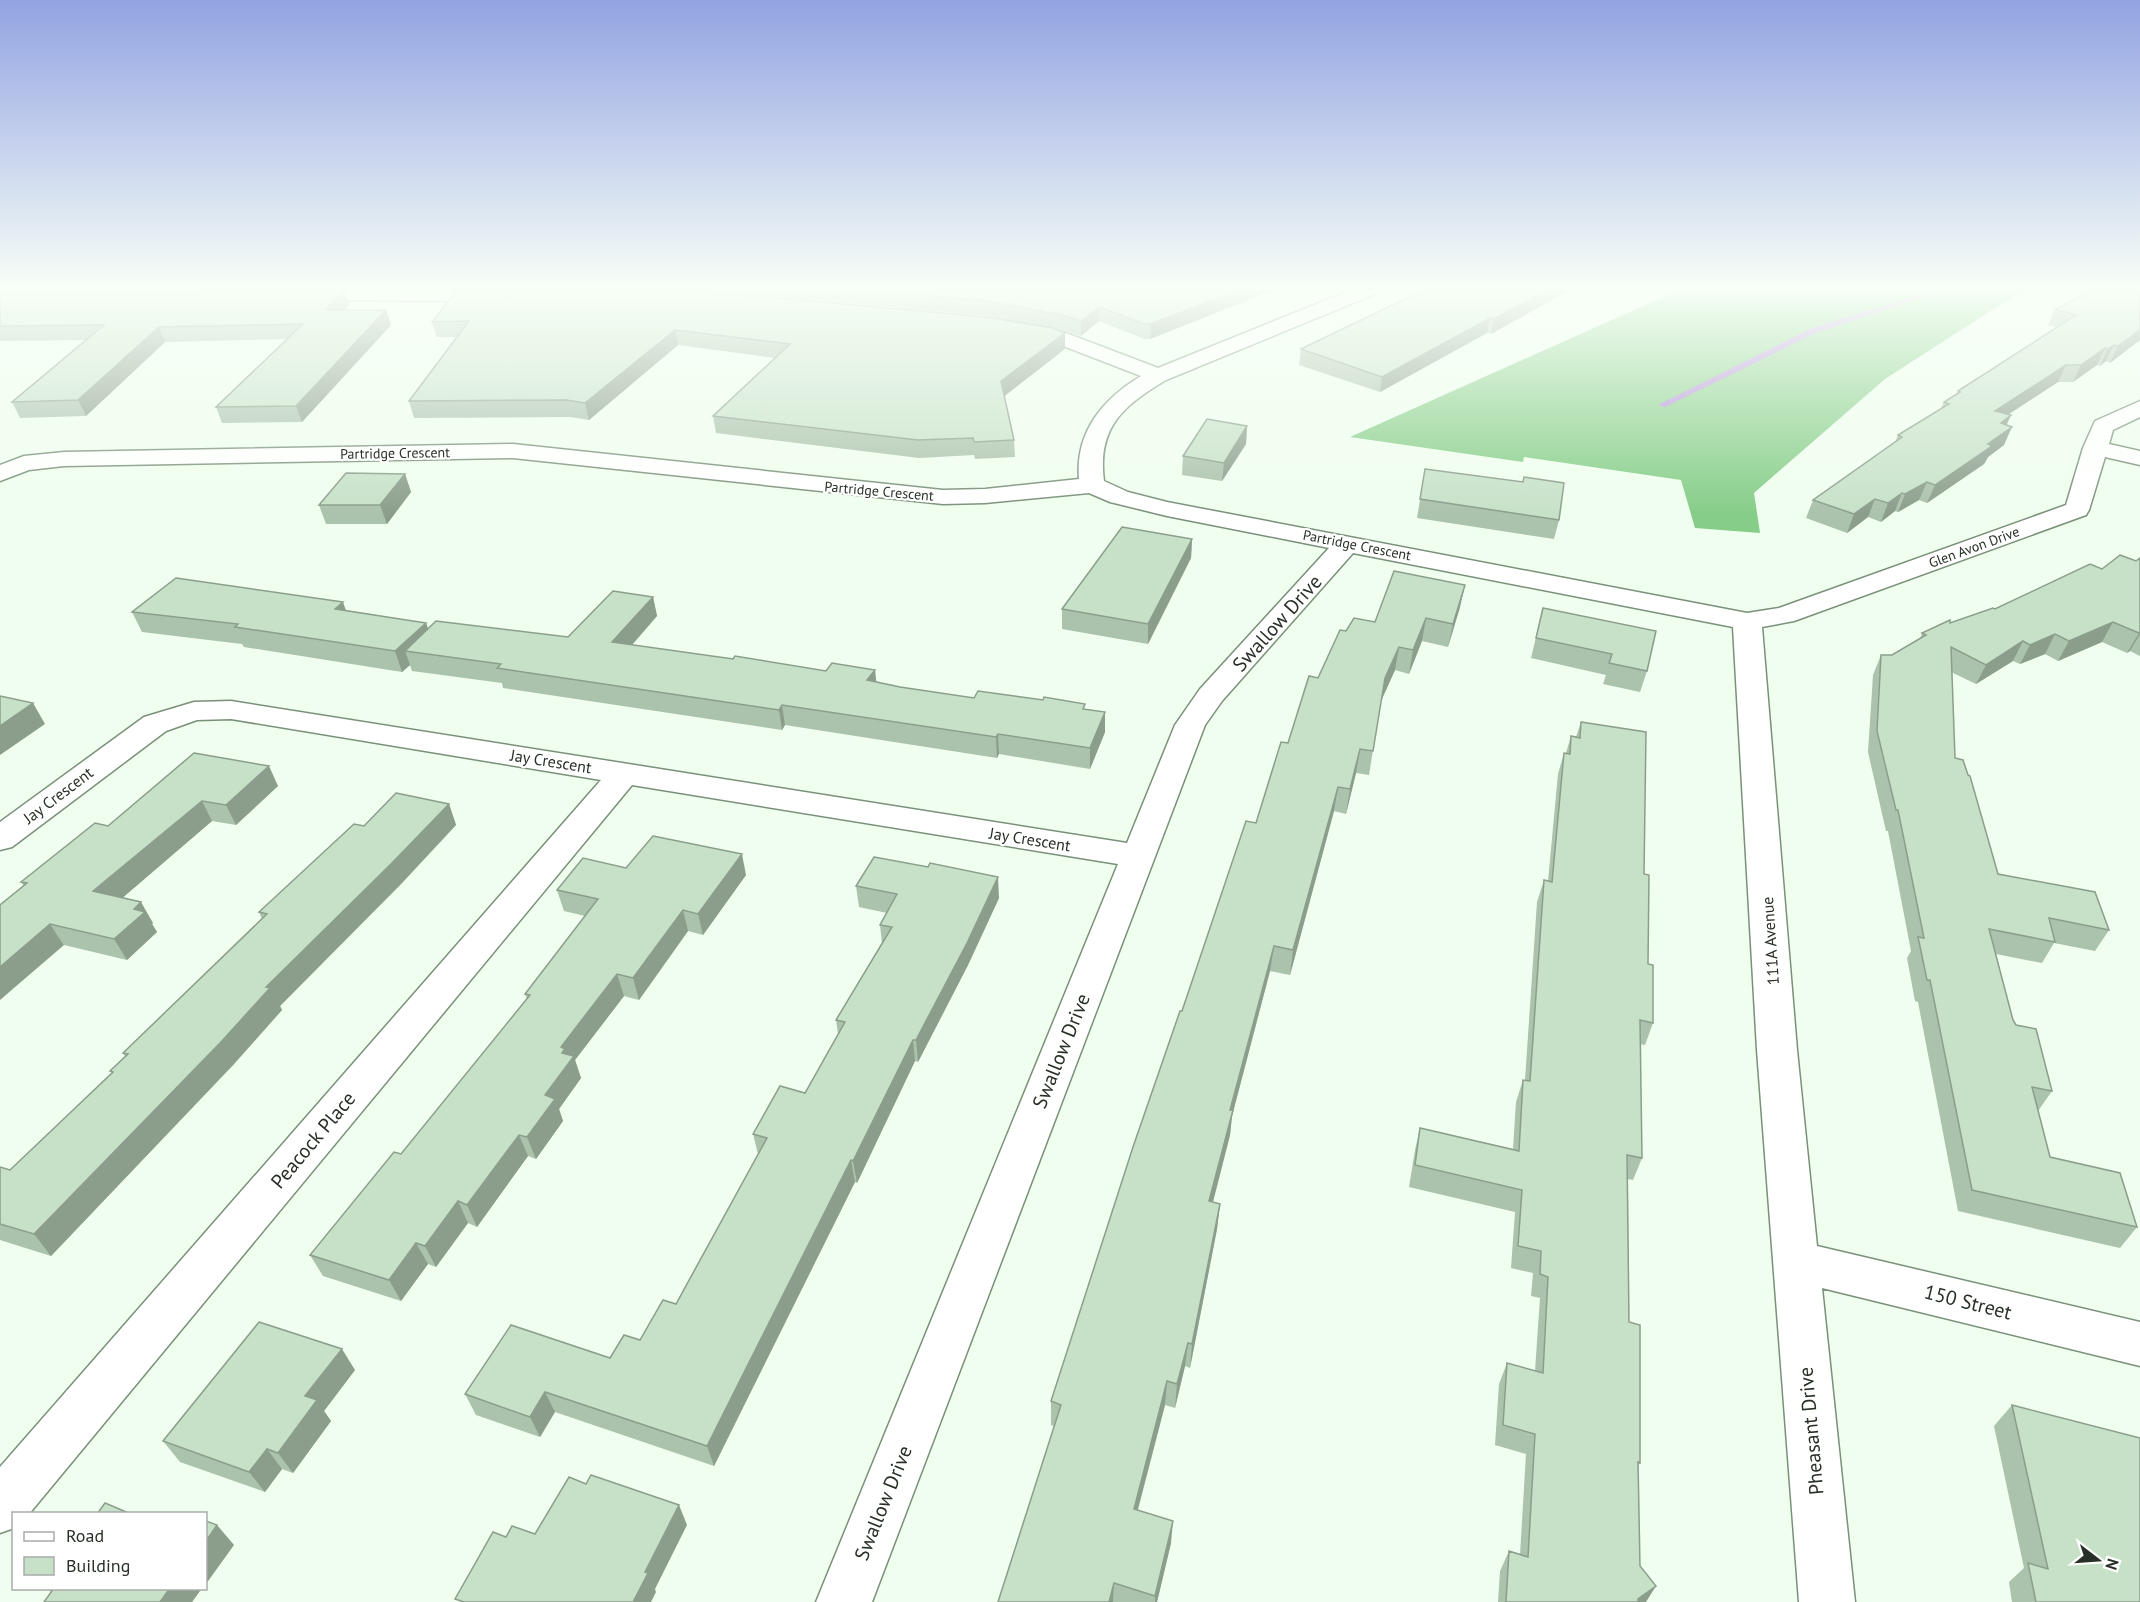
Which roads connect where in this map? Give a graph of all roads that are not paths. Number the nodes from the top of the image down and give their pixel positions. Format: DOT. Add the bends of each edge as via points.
graph roads {
  1 [pos="1131,365"];
  2 [pos="1183,365"];
  3 [pos="1158,375"];
  4 [pos="2140,408"];
  5 [pos="2095,448"];
  6 [pos="2140,458"];
  7 [pos="0,474"];
  8 [pos="1092,485"];
  9 [pos="1348,543"];
  10 [pos="1747,621"];
  11 [pos="625,773"];
  12 [pos="0,839"];
  13 [pos="1138,856"];
  14 [pos="1795,1261"];
  15 [pos="2140,1344"];
  16 [pos="0,1507"];
  17 [pos="844,1602"];
  18 [pos="1827,1602"];
  1 -- 3 [label="street"];
  2 -- 3 [label="street"];
  3 -- 8 [label="street" via="1116,405 1101,426 1090,445"];
  4 -- 5 [label="street, Glen Avon Drive" via="2103,426"];
  5 -- 6 [label="street"];
  5 -- 10 [label="street, Glen Avon Drive" via="2077,510 1784,615"];
  7 -- 8 [label="street, Partridge Crescent" via="24,463 64,459 513,451 944,497"];
  8 -- 9 [label="street, Partridge Crescent" via="1119,497 1167,509"];
  9 -- 10 [label="street, Partridge Crescent"];
  9 -- 13 [label="street, Swallow Drive" via="1200,709"];
  10 -- 14 [label="street, 111A Avenue"];
  11 -- 12 [label="street, Jay Crescent" via="231,710 194,711 155,724"];
  11 -- 13 [label="street, Jay Crescent"];
  11 -- 16 [label="street, Peacock Place"];
  13 -- 17 [label="street, Swallow Drive"];
  14 -- 15 [label="street, 150 Street"];
  14 -- 18 [label="street, Pheasant Drive"];
}
